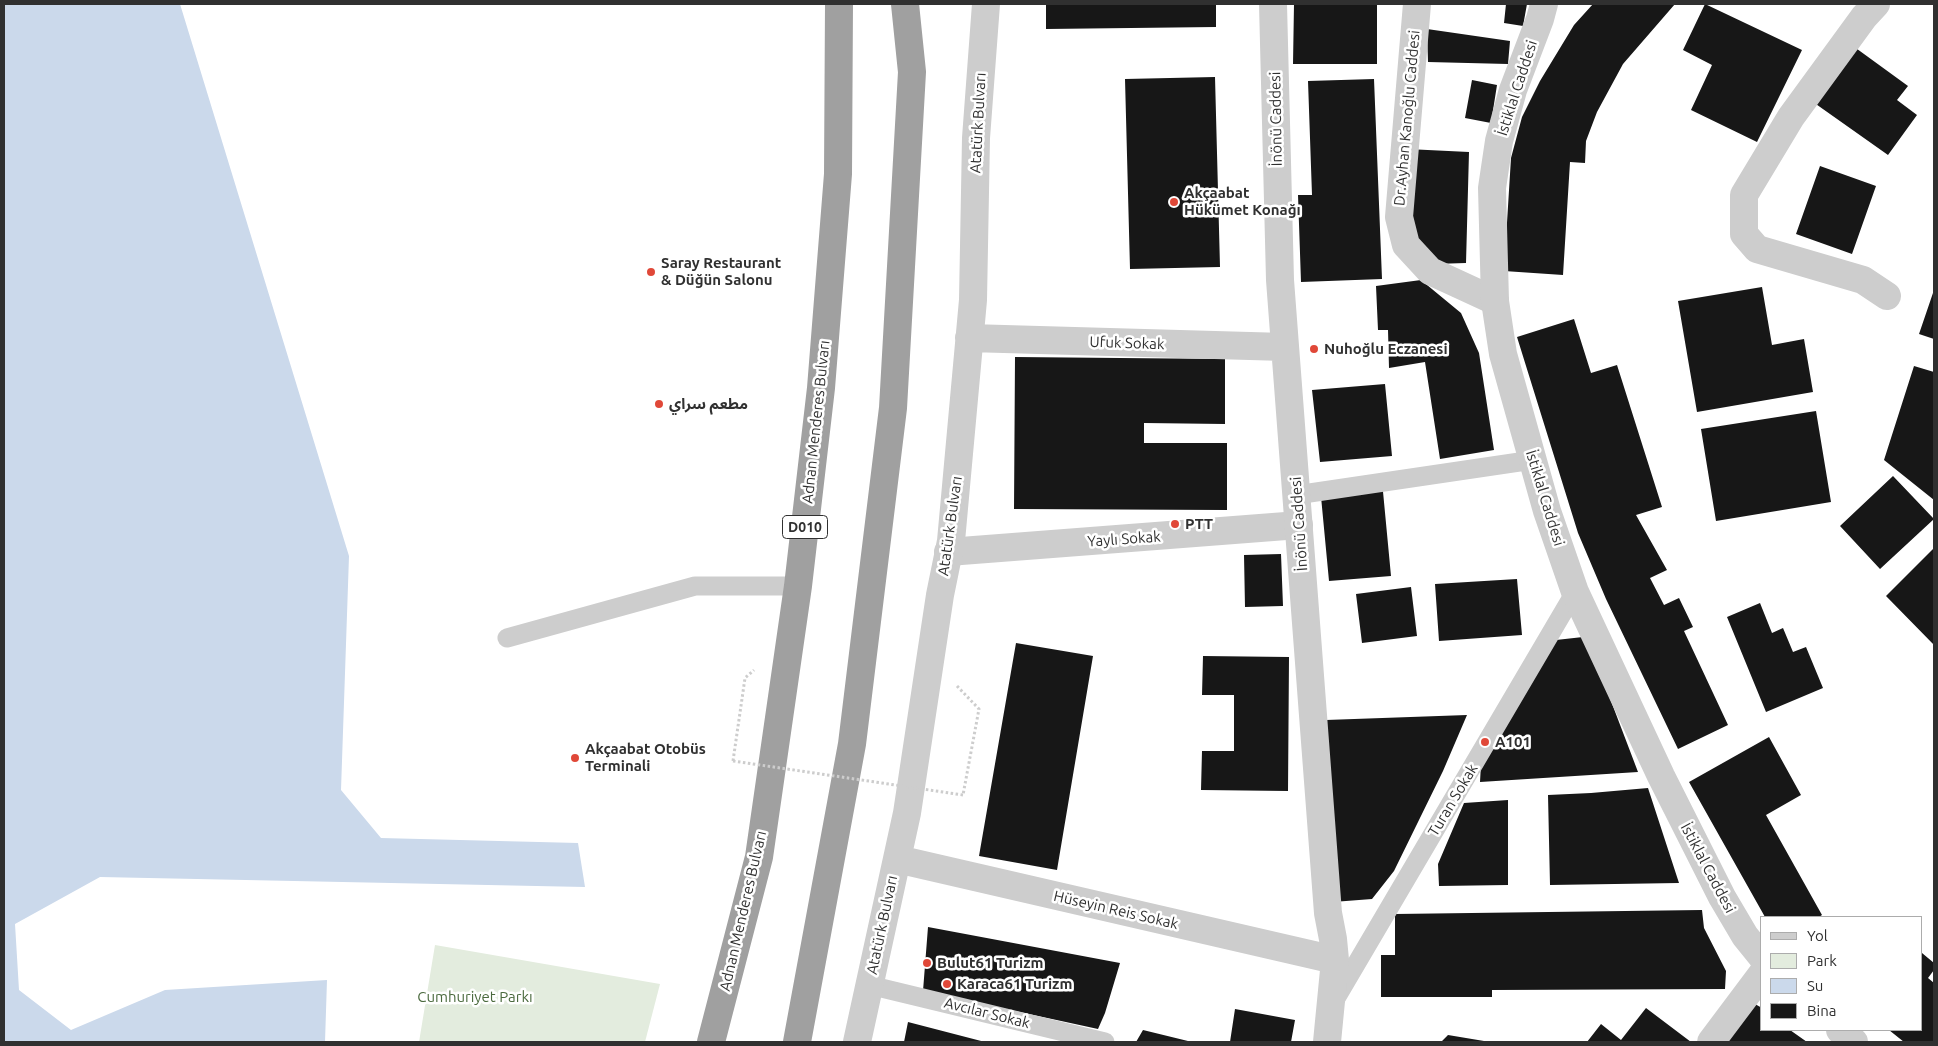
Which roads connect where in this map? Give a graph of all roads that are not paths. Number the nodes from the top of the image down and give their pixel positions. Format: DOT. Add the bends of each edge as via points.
graph roads {
  1 [pos="839,4"];
  2 [pos="905,4"];
  3 [pos="986,4"];
  4 [pos="1273,4"];
  5 [pos="1417,4"];
  6 [pos="1876,4"];
  7 [pos="1546,9"];
  8 [pos="1888,296"];
  9 [pos="1495,301"];
  10 [pos="969,338"];
  11 [pos="1286,347"];
  12 [pos="1533,460"];
  13 [pos="1296,494"];
  14 [pos="1299,525"];
  15 [pos="948,552"];
  16 [pos="798,586"];
  17 [pos="1575,592"];
  18 [pos="507,638"];
  19 [pos="897,859"];
  20 [pos="1760,955"];
  21 [pos="1335,960"];
  22 [pos="1760,977"];
  23 [pos="869,985"];
  24 [pos="1330,1008"];
  25 [pos="1841,1031"];
  26 [pos="711,1042"];
  27 [pos="797,1042"];
  28 [pos="857,1042"];
  29 [pos="1105,1042"];
  30 [pos="1327,1042"];
  31 [pos="1711,1042"];
  32 [pos="1854,1042"];
  1 -- 16 [label="highway, Adnan Menderes Bulvarı / D010" via="838,174 821,388"];
  2 -- 27 [label="highway" via="912,72 893,408 852,744"];
  3 -- 10 [label="street, Atatürk Bulvarı" via="976,138 973,300"];
  4 -- 11 [label="street, İnönü Caddesi" via="1280,280"];
  5 -- 9 [label="street, Dr.Ayhan Kanoğlu Caddesi" via="1399,217 1406,245 1430,271"];
  6 -- 8 [label="street" via="1791,117 1744,196 1744,234 1757,249 1863,280"];
  7 -- 9 [label="street, İstiklal Caddesi" via="1514,90 1499,141 1492,188"];
  9 -- 12 [label="street, İstiklal Caddesi" via="1503,354"];
  10 -- 11 [label="street, Ufuk Sokak"];
  10 -- 15 [label="street, Atatürk Bulvarı"];
  11 -- 13 [label="street, İnönü Caddesi"];
  12 -- 13 [label="lane"];
  12 -- 17 [label="street, İstiklal Caddesi"];
  13 -- 14 [label="street, İnönü Caddesi"];
  14 -- 15 [label="street, Yaylı Sokak"];
  14 -- 21 [label="street, İnönü Caddesi" via="1328,914"];
  15 -- 19 [label="street, Atatürk Bulvarı"];
  16 -- 18 [label="lane" via="696,586"];
  16 -- 26 [label="highway, Adnan Menderes Bulvarı / D010" via="759,858"];
  17 -- 20 [label="street, İstiklal Caddesi" via="1722,897"];
  17 -- 24 [label="lane, Turan Sokak"];
  19 -- 21 [label="street, Hüseyin Reis Sokak"];
  19 -- 23 [label="street, Atatürk Bulvarı"];
  21 -- 24 [label="street, İnönü Caddesi"];
  22 -- 31 [label="street"];
  23 -- 28 [label="street, Atatürk Bulvarı"];
  23 -- 29 [label="lane, Avcılar Sokak"];
  24 -- 30 [label="street, İnönü Caddesi"];
  25 -- 32 [label="street"];
}
